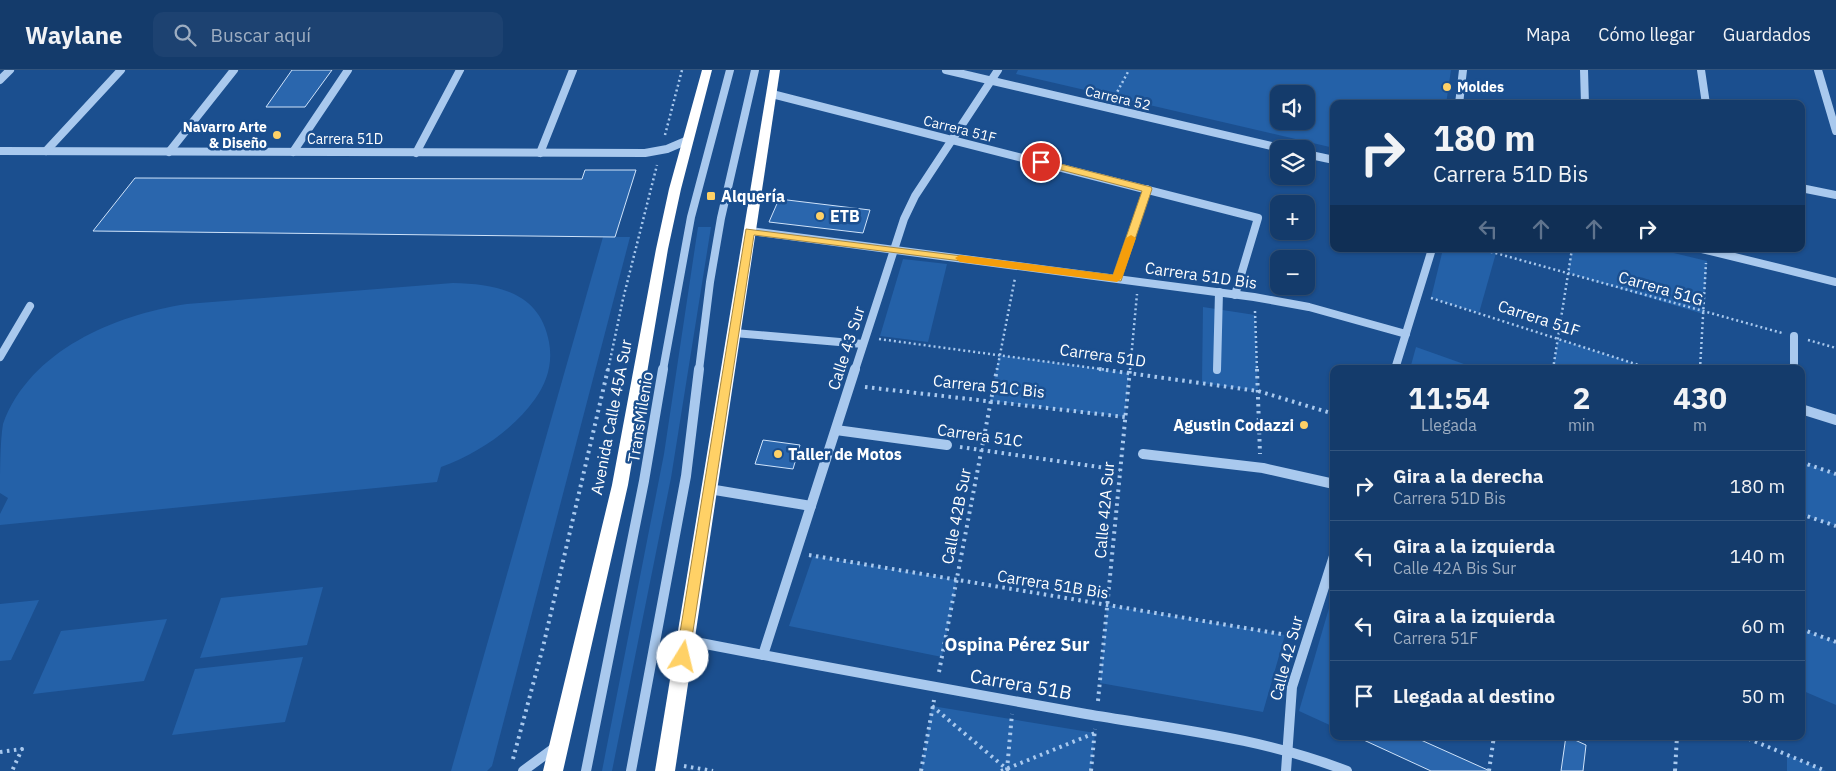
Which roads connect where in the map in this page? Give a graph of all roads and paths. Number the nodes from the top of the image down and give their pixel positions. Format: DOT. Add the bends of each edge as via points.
graph roads {
  1 [pos="10,70"];
  2 [pos="121,70"];
  3 [pos="234,70"];
  4 [pos="348,70"];
  5 [pos="460,70"];
  6 [pos="573,70"];
  7 [pos="682,70"];
  8 [pos="707,70"];
  9 [pos="730,70"];
  10 [pos="755,70"];
  11 [pos="775,70"];
  12 [pos="946,70"];
  13 [pos="998,70"];
  14 [pos="1129,70"];
  15 [pos="1463,70"];
  16 [pos="1584,70"];
  17 [pos="1701,70"];
  18 [pos="1818,70"];
  19 [pos="0,80"];
  20 [pos="991,81"];
  21 [pos="772,94"];
  22 [pos="1459,100"];
  23 [pos="1586,100"];
  24 [pos="1705,100"];
  25 [pos="1108,109"];
  26 [pos="1836,129"];
  27 [pos="688,140"];
  28 [pos="952,140"];
  29 [pos="1270,146"];
  30 [pos="0,151"];
  31 [pos="46,152"];
  32 [pos="169,152"];
  33 [pos="293,152"];
  34 [pos="660,152"];
  35 [pos="416,153"];
  36 [pos="540,153"];
  37 [pos="1315,156"];
  38 [pos="1330,159"];
  39 [pos="1147,189"];
  40 [pos="1805,189"];
  41 [pos="1836,195"];
  42 [pos="750,231"];
  43 [pos="894,250"];
  44 [pos="1431,252"];
  45 [pos="1492,252"];
  46 [pos="1572,252"];
  47 [pos="1705,252"];
  48 [pos="1717,252"];
  49 [pos="1018,266"];
  50 [pos="1568,273"];
  51 [pos="1117,278"];
  52 [pos="1138,282"];
  53 [pos="1836,282"];
  54 [pos="1219,292"];
  55 [pos="1418,294"];
  56 [pos="1235,295"];
  57 [pos="1254,297"];
  58 [pos="30,306"];
  59 [pos="1703,311"];
  60 [pos="734,333"];
  61 [pos="1406,334"];
  62 [pos="1794,336"];
  63 [pos="1558,338"];
  64 [pos="864,341"];
  65 [pos="1836,348"];
  66 [pos="999,355"];
  67 [pos="0,357"];
  68 [pos="1396,365"];
  69 [pos="1554,365"];
  70 [pos="1639,365"];
  71 [pos="1700,365"];
  72 [pos="1794,365"];
  73 [pos="1216,370"];
  74 [pos="1129,373"];
  75 [pos="850,386"];
  76 [pos="1258,391"];
  77 [pos="990,401"];
  78 [pos="1805,410"];
  79 [pos="1330,413"];
  80 [pos="1125,417"];
  81 [pos="1836,420"];
  82 [pos="836,430"];
  83 [pos="947,445"];
  84 [pos="981,450"];
  85 [pos="1144,454"];
  86 [pos="1805,463"];
  87 [pos="1260,468"];
  88 [pos="1120,470"];
  89 [pos="1836,474"];
  90 [pos="1330,483"];
  91 [pos="709,489"];
  92 [pos="811,506"];
  93 [pos="1805,515"];
  94 [pos="1836,526"];
  95 [pos="796,553"];
  96 [pos="1330,568"];
  97 [pos="957,580"];
  98 [pos="1107,606"];
  99 [pos="1805,630"];
  100 [pos="1307,639"];
  101 [pos="685,640"];
  102 [pos="1836,642"];
  103 [pos="763,655"];
  104 [pos="937,686"];
  105 [pos="1013,700"];
  106 [pos="932,706"];
  107 [pos="1097,716"];
  108 [pos="1095,733"];
  109 [pos="1493,740"];
  110 [pos="1677,740"];
  111 [pos="1752,740"];
  112 [pos="559,744"];
  113 [pos="1286,750"];
  114 [pos="0,752"];
  115 [pos="512,762"];
  116 [pos="666,767"];
  117 [pos="1007,770"];
  118 [pos="12,771"];
  119 [pos="523,771"];
  120 [pos="553,771"];
  121 [pos="586,771"];
  122 [pos="631,771"];
  123 [pos="713,771"];
  124 [pos="921,771"];
  125 [pos="1001,771"];
  126 [pos="1091,771"];
  127 [pos="1286,771"];
  128 [pos="1347,771"];
  129 [pos="1489,771"];
  130 [pos="1674,771"];
  131 [pos="1826,771"];
  1 -- 19 [label="street"];
  2 -- 31 [label="street"];
  3 -- 32 [label="street"];
  4 -- 33 [label="street"];
  5 -- 35 [label="street"];
  6 -- 36 [label="street"];
  7 -- 34 [label="path"];
  8 -- 27 [label="highway, Avenida Calle 45A Sur"];
  9 -- 121 [label="street, TransMilenio" via="691,217 644,481"];
  10 -- 122 [label="street" via="721,218 686,476"];
  11 -- 21 [label="highway"];
  12 -- 20 [label="street, Carrera 52"];
  13 -- 20 [label="street, Calle 43 Sur"];
  14 -- 25 [label="path"];
  15 -- 22 [label="street"];
  16 -- 23 [label="street"];
  17 -- 24 [label="street"];
  18 -- 26 [label="street"];
  20 -- 25 [label="street, Carrera 52"];
  20 -- 28 [label="street, Calle 43 Sur"];
  21 -- 28 [label="street, Carrera 51F"];
  21 -- 42 [label="highway"];
  25 -- 29 [label="street, Carrera 52"];
  27 -- 34 [label="street, Carrera 51D"];
  27 -- 112 [label="highway, Avenida Calle 45A Sur" via="662,249 620,485"];
  28 -- 39 [label="street, Carrera 51F"];
  28 -- 43 [label="street, Calle 43 Sur" via="912,202"];
  30 -- 31 [label="street, Carrera 51D"];
  31 -- 32 [label="street, Carrera 51D"];
  32 -- 33 [label="street, Carrera 51D"];
  33 -- 35 [label="street, Carrera 51D"];
  34 -- 36 [label="street, Carrera 51D"];
  34 -- 115 [label="path" via="622,300 559,582"];
  35 -- 36 [label="street, Carrera 51D"];
  37 -- 38 [label="street"];
  39 -- 51 [label="street"];
  39 -- 56 [label="street, Carrera 51F" via="1258,218"];
  40 -- 41 [label="street"];
  42 -- 43 [label="street, Carrera 51D Bis"];
  42 -- 60 [label="highway"];
  43 -- 49 [label="street, Carrera 51D Bis"];
  43 -- 64 [label="street, Calle 43 Sur"];
  44 -- 55 [label="street"];
  45 -- 50 [label="path, Carrera 51G"];
  46 -- 50 [label="path"];
  47 -- 59 [label="path"];
  48 -- 53 [label="street"];
  49 -- 51 [label="street, Carrera 51D Bis"];
  49 -- 66 [label="path, Calle 42B Sur"];
  50 -- 59 [label="path, Carrera 51G"];
  50 -- 63 [label="path"];
  51 -- 52 [label="street, Carrera 51D Bis"];
  52 -- 54 [label="street, Carrera 51D Bis"];
  52 -- 74 [label="path, Calle 42A Sur"];
  54 -- 56 [label="street, Carrera 51D Bis"];
  54 -- 73 [label="street"];
  55 -- 61 [label="street"];
  55 -- 63 [label="path, Carrera 51F"];
  56 -- 57 [label="street, Carrera 51D Bis"];
  57 -- 61 [label="street, Carrera 51D Bis" via="1309,307"];
  57 -- 76 [label="path"];
  58 -- 67 [label="street"];
  59 -- 62 [label="path, Carrera 51G"];
  59 -- 71 [label="path"];
  60 -- 64 [label="street"];
  60 -- 91 [label="highway"];
  61 -- 68 [label="street"];
  62 -- 65 [label="path, Carrera 51G"];
  62 -- 72 [label="street"];
  63 -- 69 [label="path"];
  63 -- 70 [label="path, Carrera 51F"];
  64 -- 66 [label="path, Carrera 51D"];
  64 -- 75 [label="street, Calle 43 Sur"];
  66 -- 74 [label="path, Carrera 51D"];
  66 -- 77 [label="path, Calle 42B Sur"];
  74 -- 76 [label="path, Carrera 51D"];
  74 -- 80 [label="path, Calle 42A Sur"];
  75 -- 77 [label="path, Carrera 51C Bis"];
  75 -- 82 [label="street, Calle 43 Sur"];
  76 -- 79 [label="path, Carrera 51D"];
  76 -- 87 [label="path"];
  77 -- 80 [label="path, Carrera 51C Bis"];
  77 -- 84 [label="path, Calle 42B Sur"];
  78 -- 81 [label="street"];
  80 -- 88 [label="path, Calle 42A Sur"];
  82 -- 83 [label="street, Carrera 51C"];
  82 -- 92 [label="street, Calle 43 Sur"];
  83 -- 84 [label="path, Carrera 51C"];
  84 -- 88 [label="path, Carrera 51C"];
  84 -- 97 [label="path, Calle 42B Sur"];
  85 -- 87 [label="street"];
  86 -- 89 [label="path"];
  87 -- 90 [label="street"];
  88 -- 98 [label="path, Calle 42A Sur"];
  91 -- 92 [label="street"];
  91 -- 101 [label="highway"];
  92 -- 95 [label="street, Calle 43 Sur"];
  93 -- 94 [label="path"];
  95 -- 97 [label="path, Carrera 51B Bis"];
  95 -- 103 [label="street, Calle 43 Sur"];
  96 -- 100 [label="street, Calle 42 Sur"];
  97 -- 98 [label="path, Carrera 51B Bis"];
  97 -- 104 [label="path, Calle 42B Sur"];
  98 -- 100 [label="path, Carrera 51B Bis"];
  98 -- 107 [label="path, Calle 42A Sur"];
  99 -- 102 [label="path"];
  100 -- 113 [label="street, Calle 42 Sur" via="1292,688"];
  101 -- 103 [label="street, Carrera 51B"];
  101 -- 116 [label="highway"];
  103 -- 104 [label="street, Carrera 51B"];
  104 -- 105 [label="street, Carrera 51B"];
  104 -- 106 [label="path, Calle 42B Sur"];
  105 -- 107 [label="street, Carrera 51B"];
  105 -- 117 [label="path"];
  106 -- 117 [label="path"];
  106 -- 124 [label="path, Calle 42B Sur"];
  107 -- 108 [label="path, Calle 42A Sur"];
  107 -- 113 [label="street, Carrera 51B"];
  108 -- 117 [label="path"];
  108 -- 126 [label="path, Calle 42A Sur"];
  109 -- 129 [label="path"];
  110 -- 130 [label="path"];
  111 -- 131 [label="path"];
  112 -- 119 [label="street"];
  112 -- 120 [label="highway, Avenida Calle 45A Sur"];
  113 -- 127 [label="street, Calle 42 Sur"];
  113 -- 128 [label="street, Carrera 51B"];
  114 -- 118 [label="path" via="22,749"];
  116 -- 123 [label="path"];
  117 -- 125 [label="path"];
}
